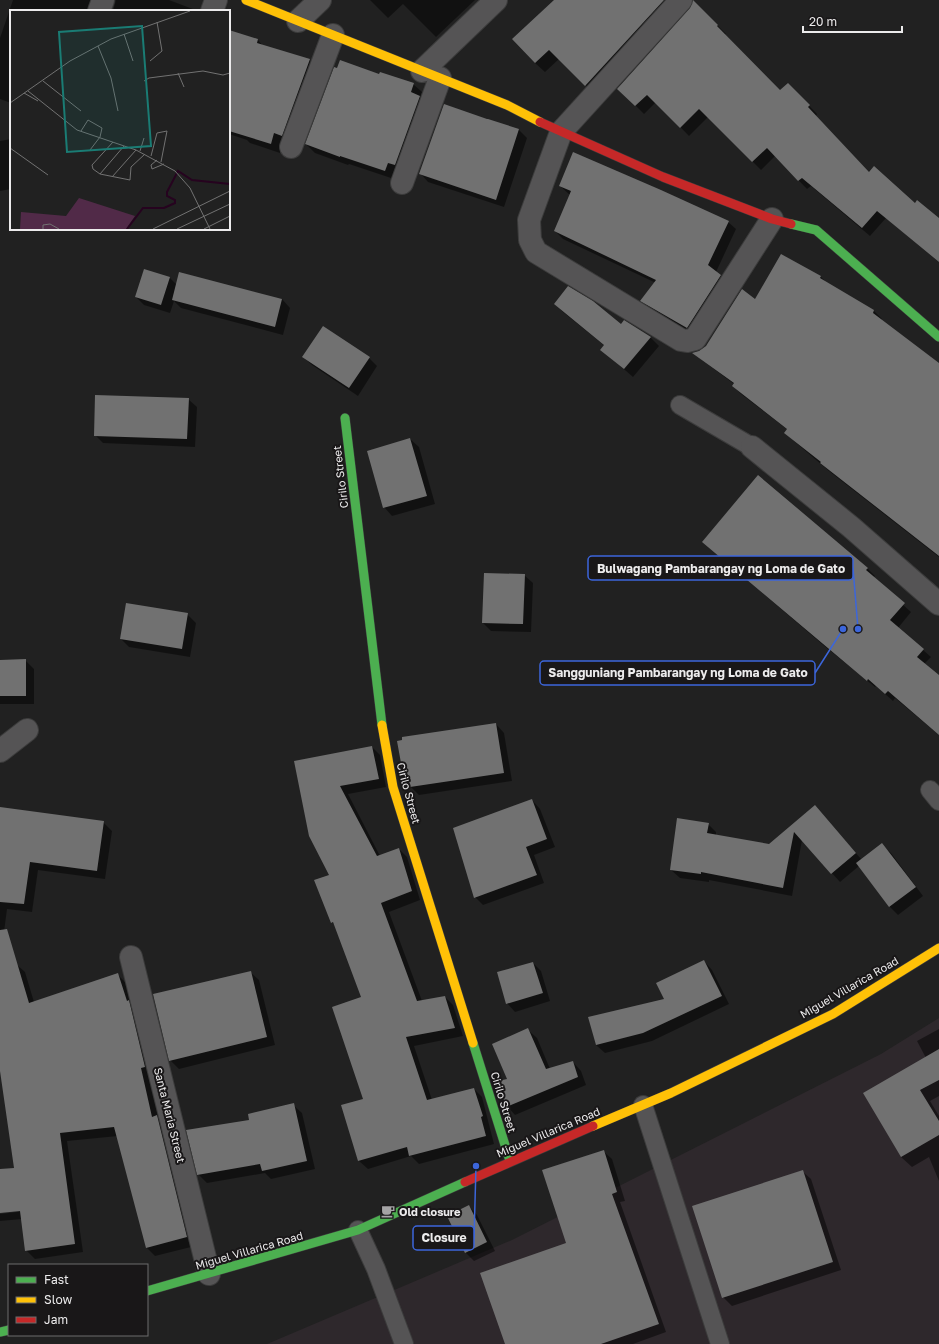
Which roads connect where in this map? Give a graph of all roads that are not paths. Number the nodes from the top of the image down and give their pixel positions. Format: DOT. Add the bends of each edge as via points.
graph roads {
  1 [pos="103,0"];
  2 [pos="216,0"];
  3 [pos="246,0"];
  4 [pos="320,0"];
  5 [pos="496,0"];
  6 [pos="680,0"];
  7 [pos="99,10"];
  8 [pos="212,10"];
  9 [pos="298,22"];
  10 [pos="333,35"];
  11 [pos="431,75"];
  12 [pos="561,132"];
  13 [pos="291,147"];
  14 [pos="402,183"];
  15 [pos="772,219"];
  16 [pos="939,337"];
  17 [pos="680,405"];
  18 [pos="345,418"];
  19 [pos="752,447"];
  20 [pos="939,604"];
  21 [pos="27,730"];
  22 [pos="0,751"];
  23 [pos="939,948"];
  24 [pos="131,957"];
  25 [pos="643,1105"];
  26 [pos="510,1161"];
  27 [pos="358,1230"];
  28 [pos="209,1274"];
  29 [pos="148,1291"];
  30 [pos="404,1344"];
  31 [pos="720,1344"];
  1 -- 7 [label="street"];
  2 -- 8 [label="street"];
  3 -- 9 [label="street"];
  4 -- 9 [label="street"];
  5 -- 11 [label="street"];
  6 -- 12 [label="street"];
  9 -- 10 [label="street"];
  10 -- 11 [label="street"];
  10 -- 13 [label="street"];
  11 -- 12 [label="street" via="507,105"];
  11 -- 14 [label="street"];
  12 -- 15 [label="street" via="663,177"];
  12 -- 15 [label="street" via="529,220 530,240 536,252 680,340 695,339"];
  15 -- 16 [label="street" via="816,230"];
  17 -- 19 [label="lane"];
  18 -- 26 [label="street, Cirilo Street" via="383,737 394,787"];
  19 -- 20 [label="street" via="851,527"];
  21 -- 22 [label="street"];
  23 -- 25 [label="street, Miguel Villarica Road" via="833,1014"];
  24 -- 28 [label="street, Santa Maria Street"];
  25 -- 26 [label="street, Miguel Villarica Road"];
  25 -- 31 [label="lane"];
  26 -- 27 [label="street, Miguel Villarica Road"];
  27 -- 28 [label="street, Miguel Villarica Road"];
  27 -- 30 [label="lane" via="376,1269"];
  28 -- 29 [label="street, Miguel Villarica Road"];
}
